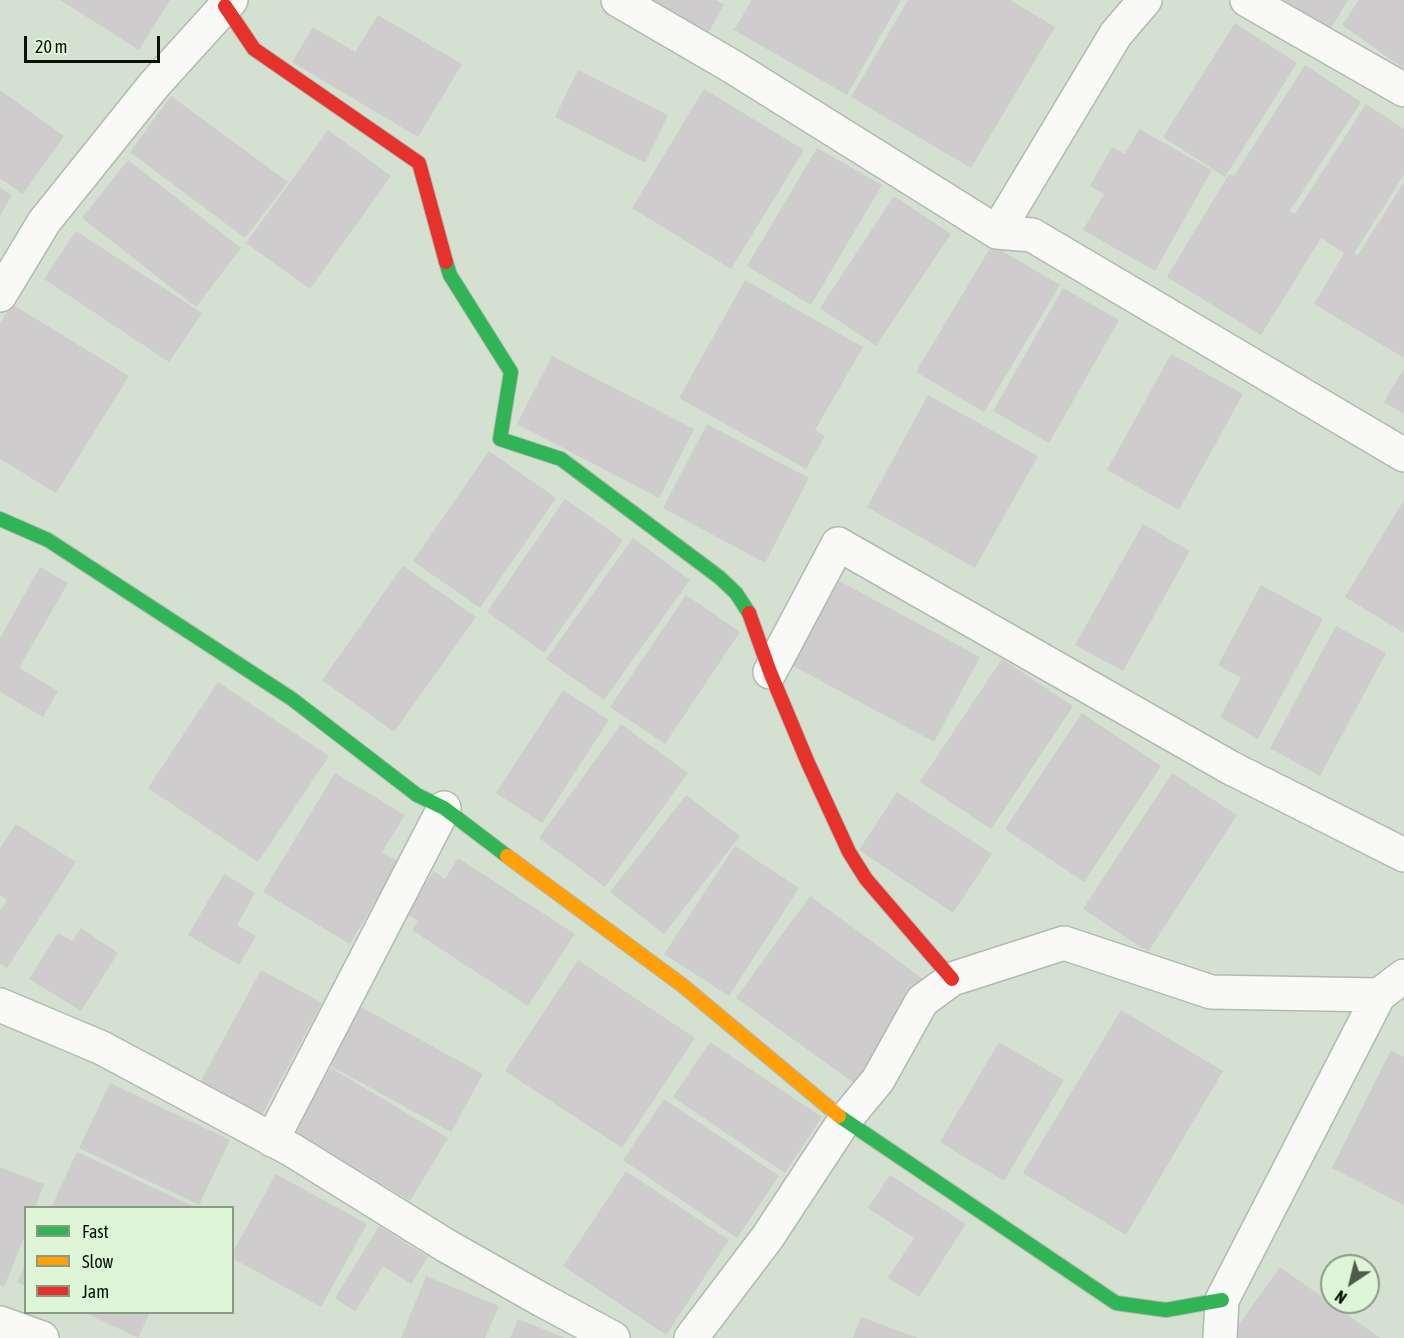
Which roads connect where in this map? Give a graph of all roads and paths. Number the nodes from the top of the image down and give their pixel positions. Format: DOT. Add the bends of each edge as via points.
graph roads {
  1 [pos="618,0"];
  2 [pos="1145,0"];
  3 [pos="1247,0"];
  4 [pos="228,3"];
  5 [pos="1404,90"];
  6 [pos="997,232"];
  7 [pos="0,295"];
  8 [pos="1404,455"];
  9 [pos="0,519"];
  10 [pos="770,672"];
  11 [pos="444,808"];
  12 [pos="1404,855"];
  13 [pos="952,979"];
  14 [pos="1391,986"];
  15 [pos="0,1005"];
  16 [pos="844,1121"];
  17 [pos="272,1140"];
  18 [pos="1222,1300"];
  19 [pos="0,1323"];
  20 [pos="42,1338"];
  21 [pos="613,1338"];
  22 [pos="691,1338"];
  23 [pos="1220,1338"];
  1 -- 6 [label="street"];
  2 -- 6 [label="street" via="1116,34"];
  3 -- 5 [label="street"];
  4 -- 7 [label="street" via="154,85 44,222"];
  4 -- 10 [label="street" via="254,50 419,163 450,275 511,372 500,439 561,459 719,577 750,614"];
  6 -- 8 [label="street" via="1032,235"];
  9 -- 11 [label="street" via="48,540 292,699 417,795"];
  10 -- 12 [label="street" via="838,544 1231,768"];
  10 -- 13 [label="street" via="849,852 866,879"];
  11 -- 16 [label="street" via="682,985"];
  11 -- 17 [label="street"];
  13 -- 14 [label="street" via="1064,943 1211,992"];
  13 -- 16 [label="street" via="922,1001 878,1080"];
  14 -- 18 [label="street"];
  15 -- 17 [label="street" via="102,1048"];
  16 -- 18 [label="street" via="1116,1303 1166,1310"];
  16 -- 22 [label="street" via="767,1238"];
  17 -- 21 [label="street" via="446,1245"];
  18 -- 23 [label="street"];
  19 -- 20 [label="street"];
}
